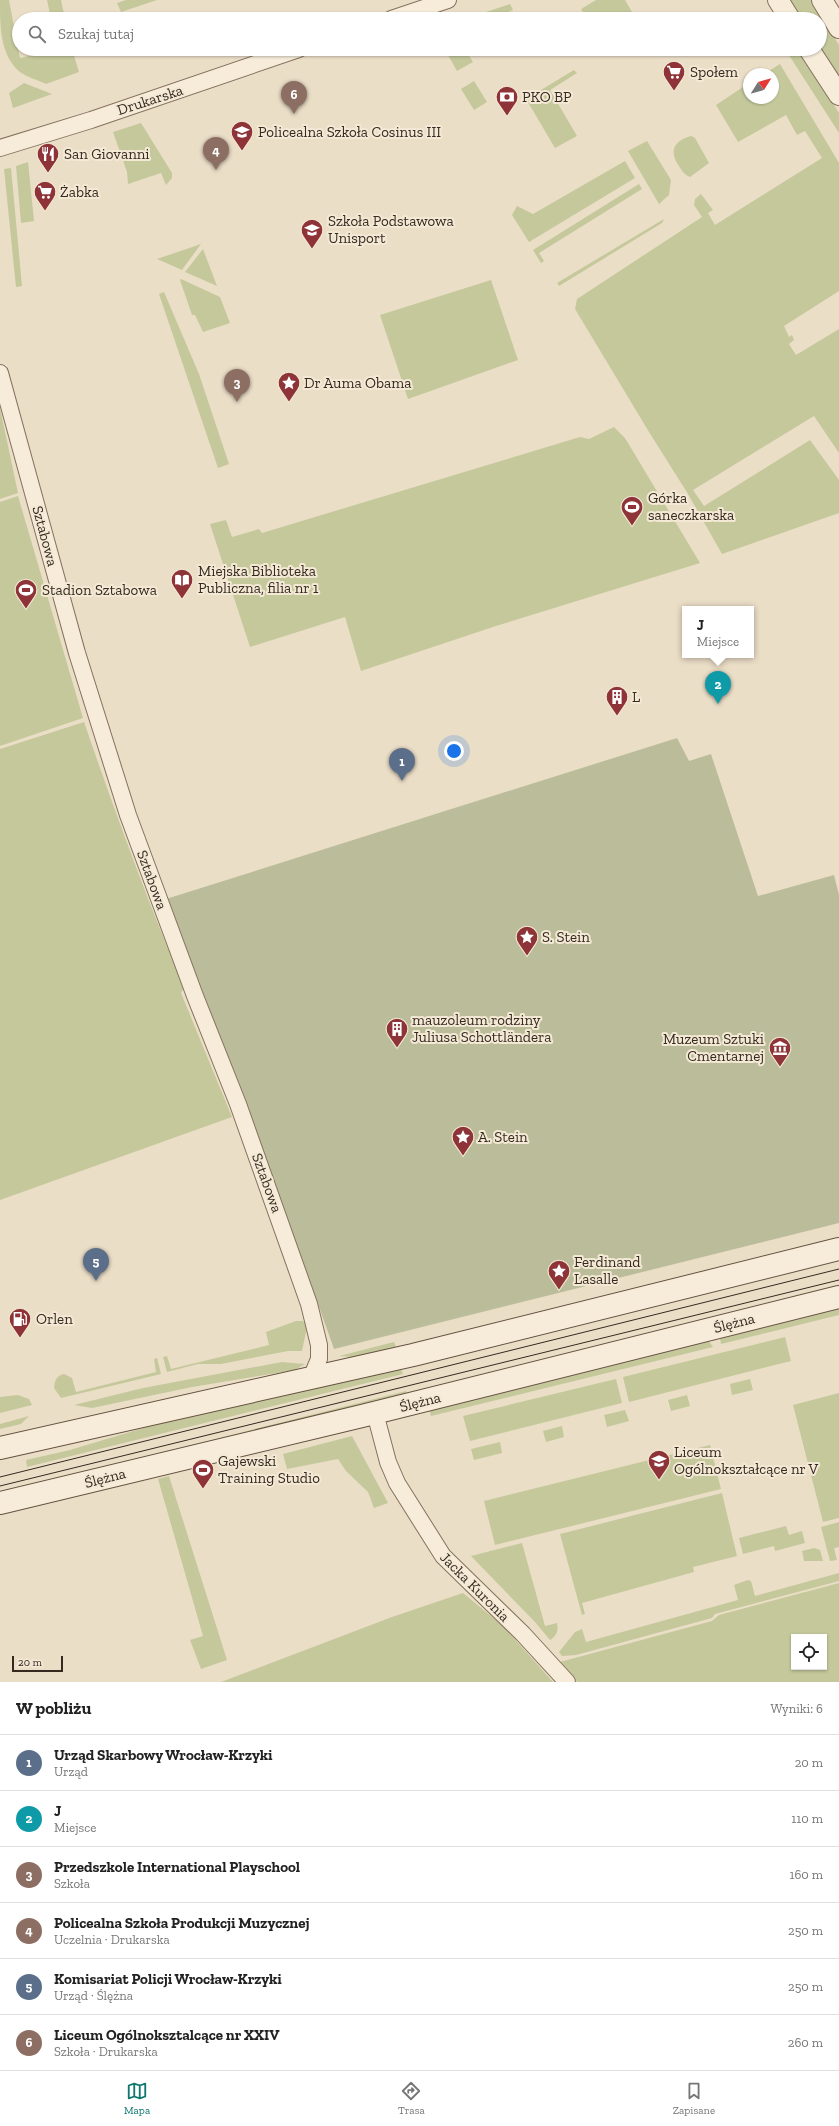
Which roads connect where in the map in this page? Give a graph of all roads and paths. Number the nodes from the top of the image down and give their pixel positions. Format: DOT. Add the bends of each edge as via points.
graph roads {
  1 [pos="448,0"];
  2 [pos="778,0"];
  3 [pos="822,0"];
  4 [pos="412,12"];
  5 [pos="786,12"];
  6 [pos="839,28"];
  7 [pos="278,56"];
  8 [pos="814,56"];
  9 [pos="839,95"];
  10 [pos="0,148"];
  11 [pos="0,373"];
  12 [pos="839,1249"];
  13 [pos="839,1297"];
  14 [pos="311,1378"];
  15 [pos="375,1413"];
  16 [pos="0,1448"];
  17 [pos="0,1503"];
  18 [pos="567,1682"];
  1 -- 4 [label="street"];
  2 -- 5 [label="street"];
  3 -- 6 [label="street"];
  7 -- 10 [label="street, Drukarska"];
  8 -- 9 [label="street"];
  11 -- 14 [label="street, Sztabowa" via="77,653 129,818 238,1104 309,1304 319,1349 318,1362"];
  12 -- 14 [label="main road"];
  13 -- 15 [label="main road, Ślężna"];
  14 -- 16 [label="main road"];
  15 -- 17 [label="main road, Ślężna"];
  15 -- 18 [label="street, Jacka Kuronia" via="388,1462 397,1483 443,1556 523,1634"];
}
